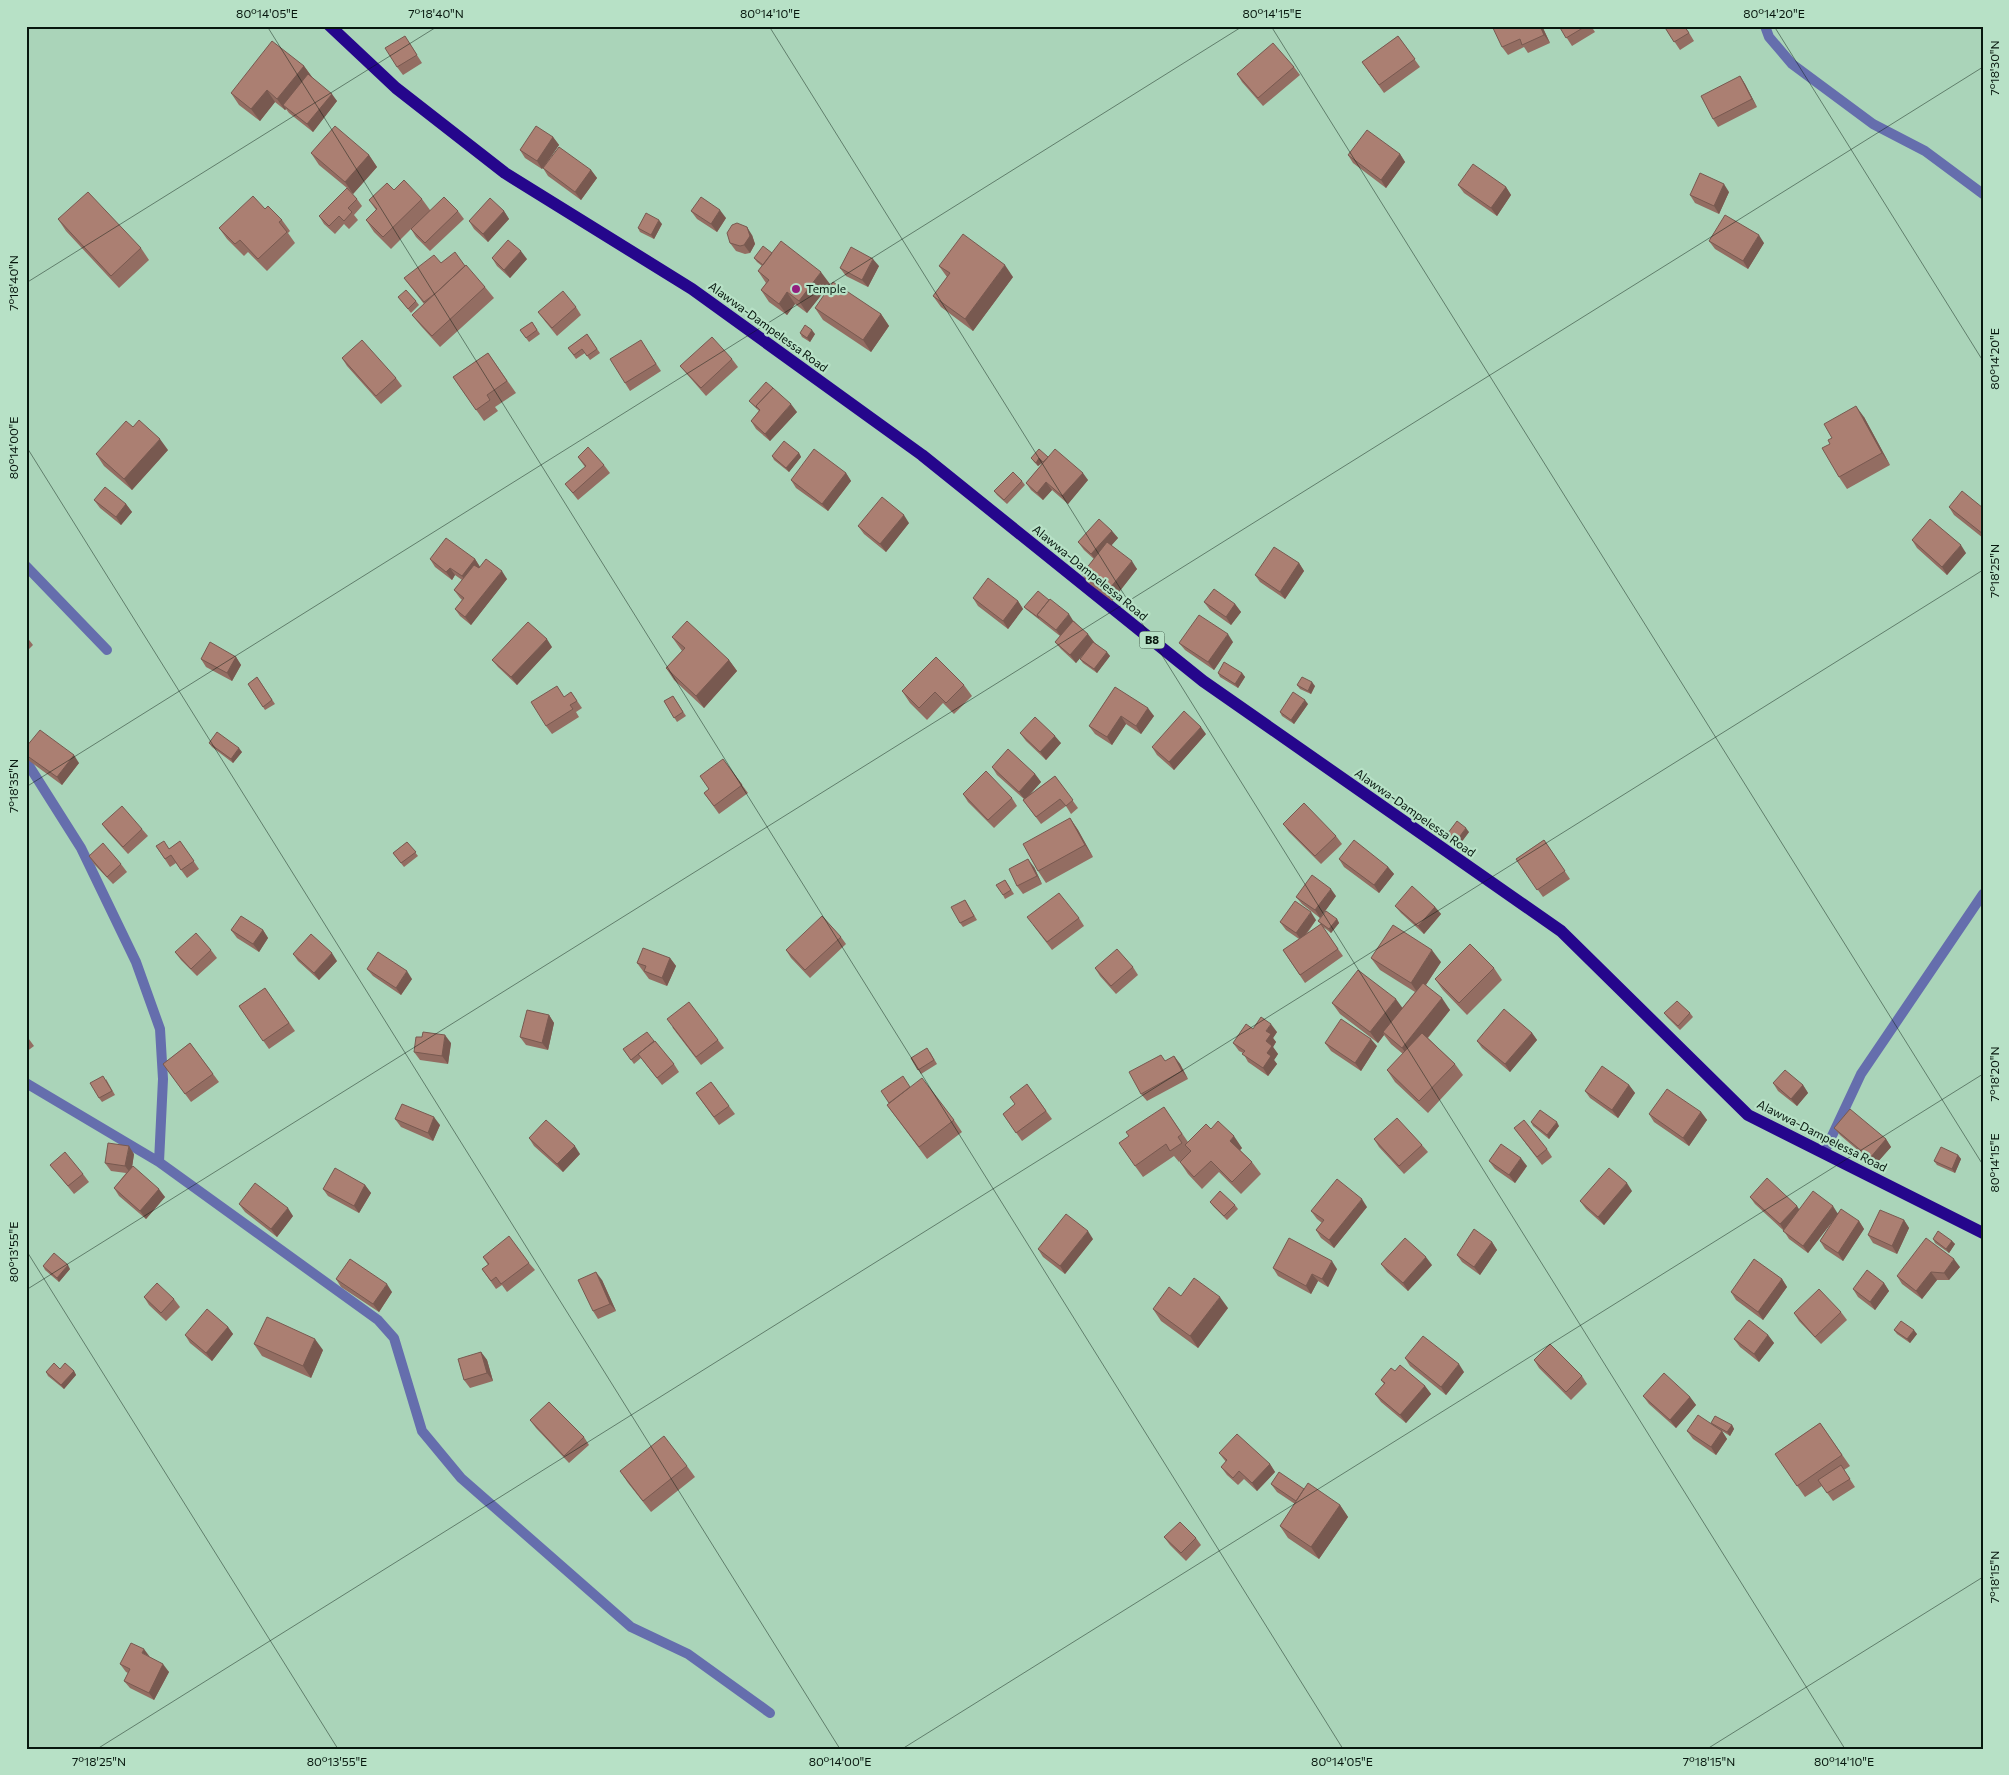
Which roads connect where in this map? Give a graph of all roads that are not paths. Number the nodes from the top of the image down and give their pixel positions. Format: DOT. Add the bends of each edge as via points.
graph roads {
  1 [pos="330,26"];
  2 [pos="1765,26"];
  3 [pos="1983,194"];
  4 [pos="26,566"];
  5 [pos="106,650"];
  6 [pos="26,761"];
  7 [pos="1983,894"];
  8 [pos="26,1083"];
  9 [pos="1824,1153"];
  10 [pos="159,1162"];
  11 [pos="1983,1233"];
  12 [pos="770,1712"];
  1 -- 9 [label="main road, Alawwa-Dampelessa Road / B8" via="396,88 505,172 692,289 922,455 1203,681 1561,931 1748,1115"];
  2 -- 3 [label="street" via="1769,37 1792,64 1873,124 1925,151"];
  4 -- 5 [label="street"];
  6 -- 10 [label="street" via="81,848 136,962 160,1029 163,1079"];
  7 -- 9 [label="street" via="1861,1074"];
  8 -- 10 [label="street"];
  9 -- 11 [label="main road, Alawwa-Dampelessa Road / B8"];
  10 -- 12 [label="street" via="378,1320 394,1338 422,1431 461,1478 631,1627 688,1654"];
}
